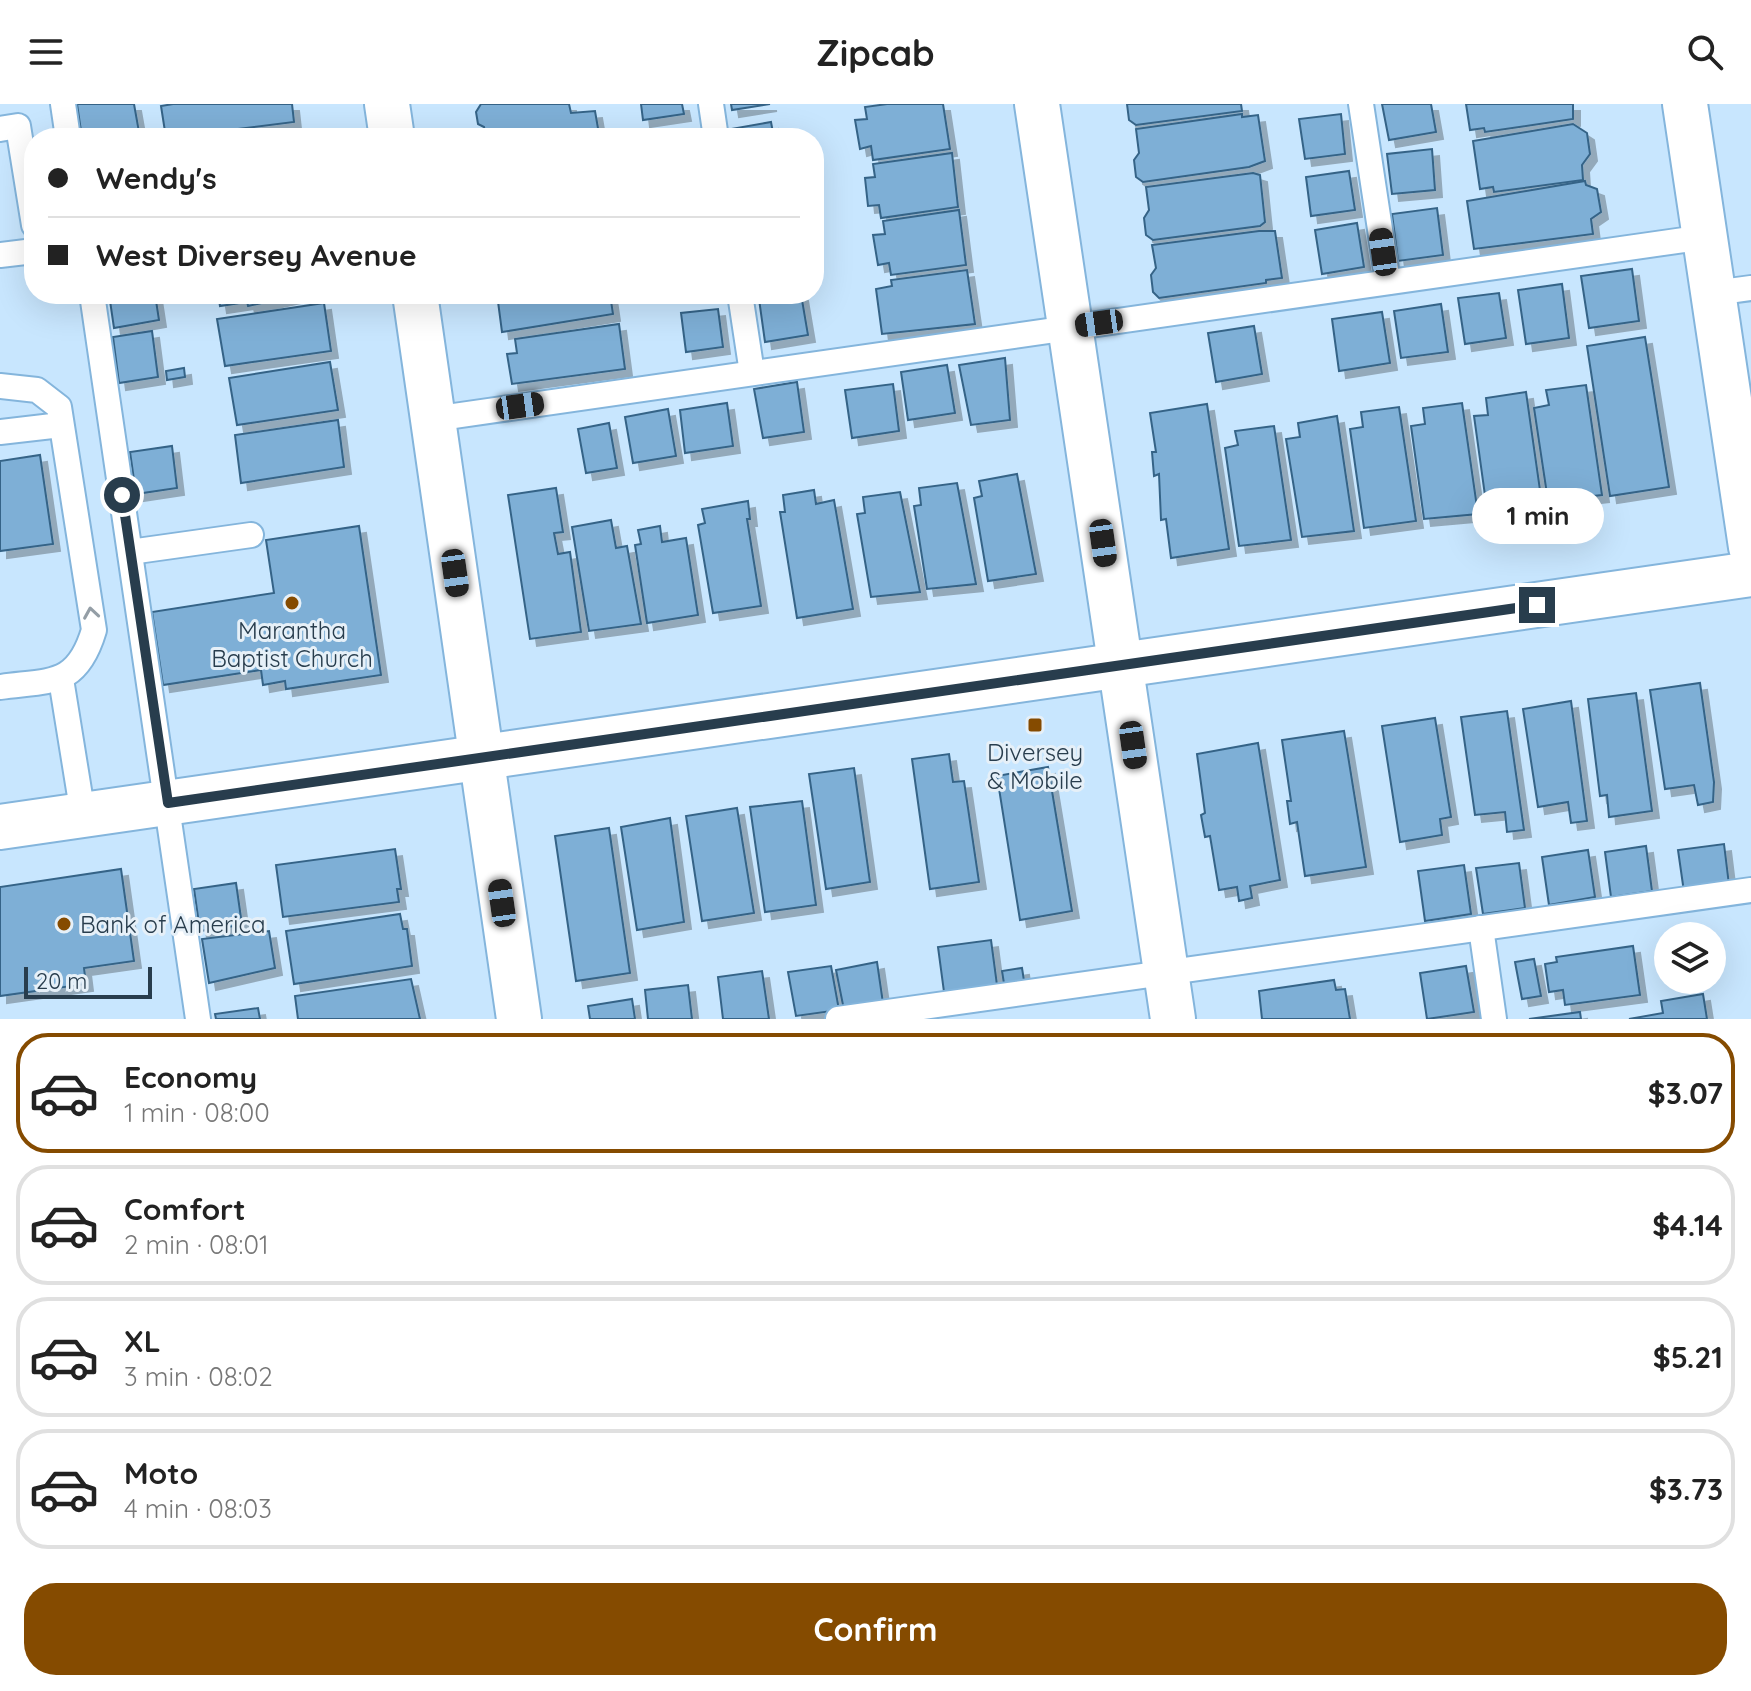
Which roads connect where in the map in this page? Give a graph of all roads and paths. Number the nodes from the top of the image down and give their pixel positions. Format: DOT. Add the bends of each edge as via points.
graph roads {
  1 [pos="63,104"];
  2 [pos="387,104"];
  3 [pos="711,104"];
  4 [pos="1037,104"];
  5 [pos="1361,104"];
  6 [pos="1685,104"];
  7 [pos="67,128"];
  8 [pos="391,128"];
  9 [pos="715,128"];
  10 [pos="0,129"];
  11 [pos="24,163"];
  12 [pos="1705,237"];
  13 [pos="24,252"];
  14 [pos="0,255"];
  15 [pos="1388,282"];
  16 [pos="1732,291"];
  17 [pos="93,304"];
  18 [pos="416,304"];
  19 [pos="742,304"];
  20 [pos="1071,327"];
  21 [pos="752,373"];
  22 [pos="0,386"];
  23 [pos="433,419"];
  24 [pos="61,425"];
  25 [pos="0,432"];
  26 [pos="251,535"];
  27 [pos="1751,547"];
  28 [pos="130,552"];
  29 [pos="1751,574"];
  30 [pos="1121,665"];
  31 [pos="61,679"];
  32 [pos="0,687"];
  33 [pos="481,757"];
  34 [pos="168,803"];
  35 [pos="83,815"];
  36 [pos="0,827"];
  37 [pos="1751,890"];
  38 [pos="1481,928"];
  39 [pos="1166,972"];
  40 [pos="198,1019"];
  41 [pos="519,1019"];
  42 [pos="838,1019"];
  43 [pos="1173,1019"];
  44 [pos="1494,1019"];
  1 -- 7 [label="lane"];
  2 -- 8 [label="street"];
  3 -- 9 [label="lane"];
  4 -- 20 [label="street"];
  5 -- 15 [label="lane"];
  6 -- 12 [label="street"];
  10 -- 11 [label="lane" via="18,126"];
  12 -- 15 [label="lane"];
  12 -- 16 [label="street"];
  13 -- 14 [label="lane"];
  15 -- 20 [label="lane"];
  16 -- 27 [label="street"];
  17 -- 28 [label="lane"];
  18 -- 23 [label="street"];
  19 -- 21 [label="lane"];
  20 -- 21 [label="lane"];
  20 -- 30 [label="street"];
  21 -- 23 [label="lane"];
  22 -- 24 [label="lane" via="37,390 59,407"];
  23 -- 33 [label="street"];
  24 -- 25 [label="lane"];
  31 -- 24 [label="lane, one-way" via="86,657 94,630"];
  26 -- 28 [label="lane"];
  28 -- 34 [label="lane"];
  29 -- 30 [label="street"];
  30 -- 33 [label="street"];
  30 -- 39 [label="street"];
  31 -- 32 [label="lane"];
  31 -- 35 [label="lane"];
  33 -- 34 [label="street"];
  33 -- 41 [label="street"];
  34 -- 35 [label="street"];
  34 -- 40 [label="lane"];
  35 -- 36 [label="street"];
  37 -- 38 [label="lane"];
  38 -- 39 [label="lane"];
  38 -- 44 [label="lane"];
  39 -- 42 [label="lane"];
  39 -- 43 [label="street"];
}
